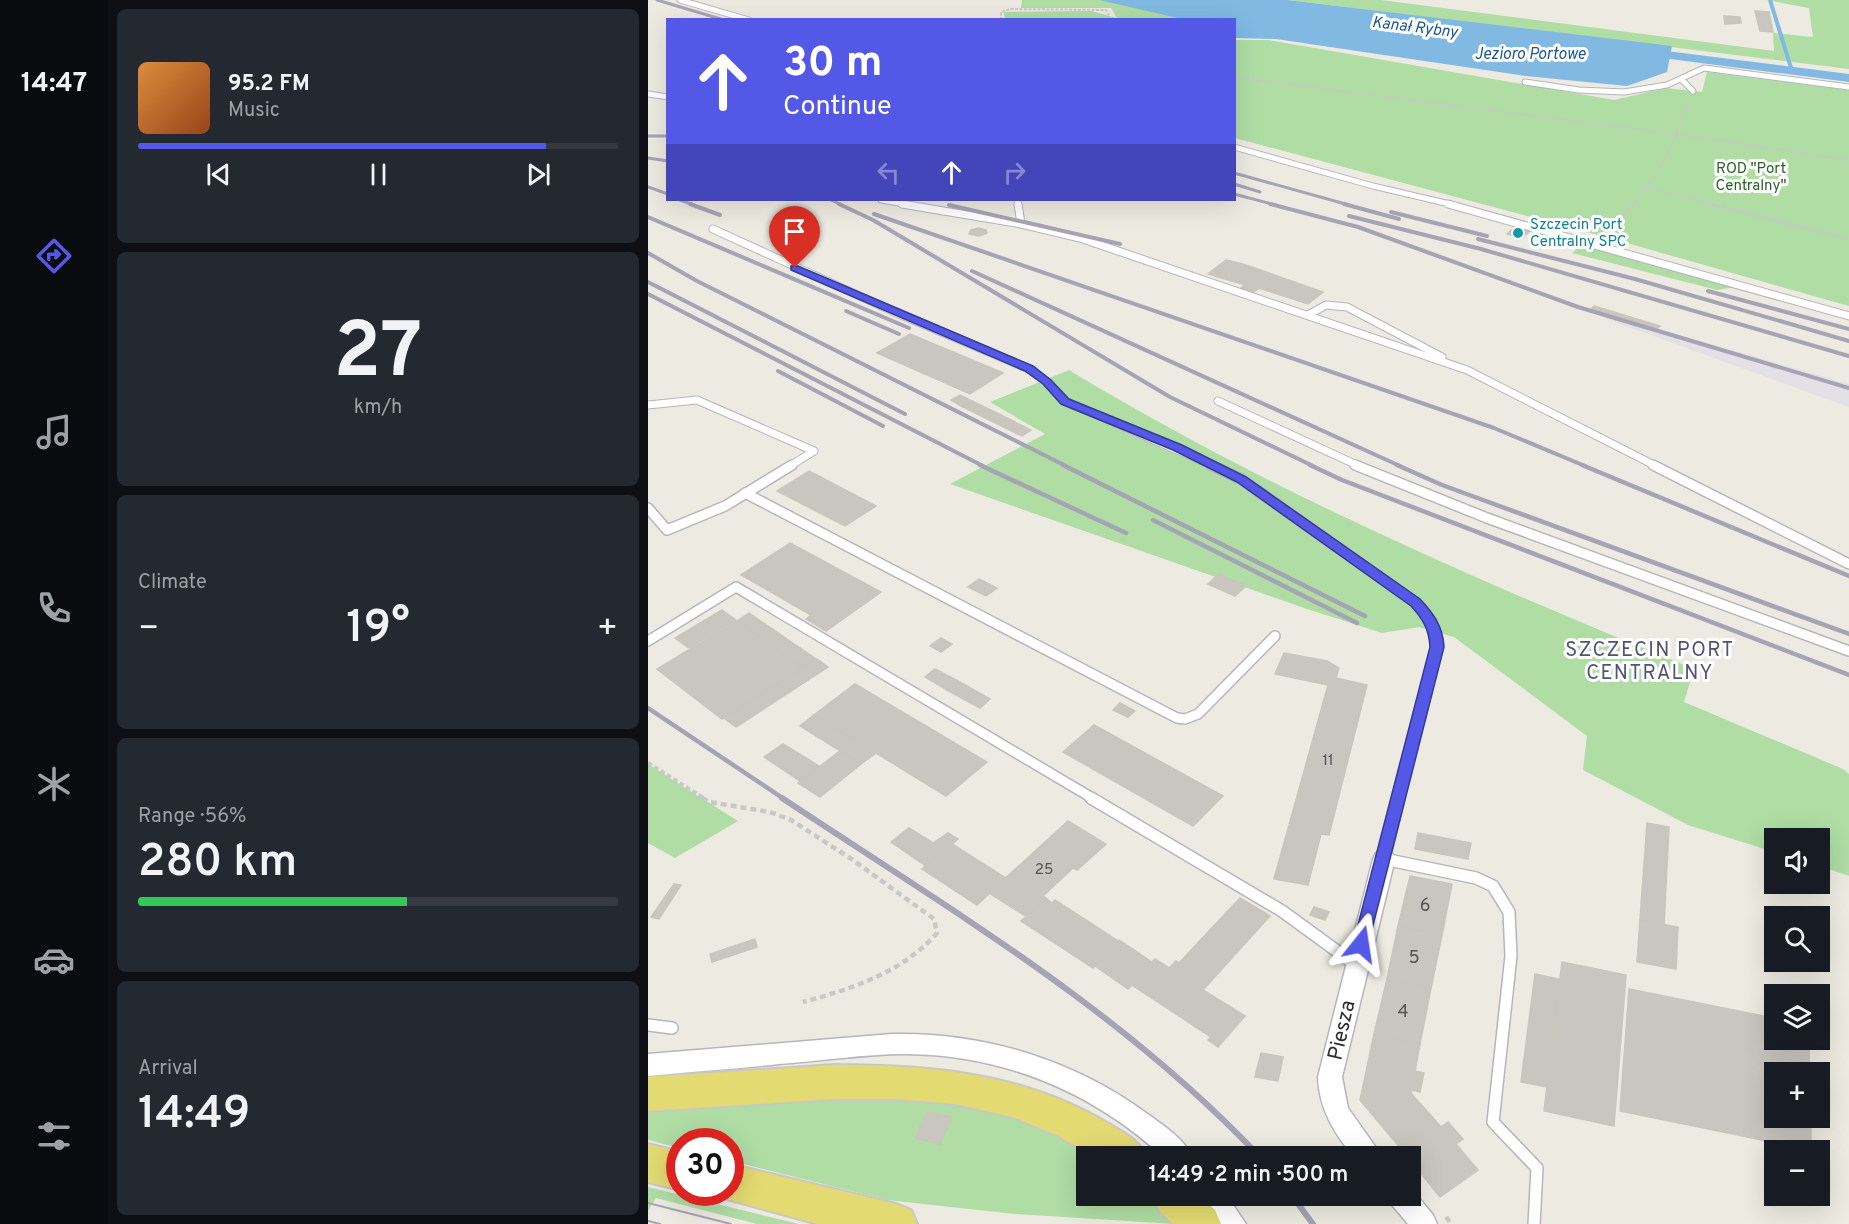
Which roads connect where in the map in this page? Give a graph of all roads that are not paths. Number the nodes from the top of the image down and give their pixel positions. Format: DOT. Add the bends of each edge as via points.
graph roads {
  1 [pos="680,0"];
  2 [pos="742,18"];
  3 [pos="1681,79"];
  4 [pos="1525,82"];
  5 [pos="1849,87"];
  6 [pos="1693,91"];
  7 [pos="648,94"];
  8 [pos="666,97"];
  9 [pos="1236,148"];
  10 [pos="1427,199"];
  11 [pos="887,201"];
  12 [pos="1017,201"];
  13 [pos="1418,207"];
  14 [pos="1021,224"];
  15 [pos="713,229"];
  16 [pos="1308,315"];
  17 [pos="1849,316"];
  18 [pos="1458,367"];
  19 [pos="1218,400"];
  20 [pos="648,405"];
  21 [pos="746,493"];
  22 [pos="648,508"];
  23 [pos="1849,564"];
  24 [pos="1275,636"];
  25 [pos="648,641"];
  26 [pos="1849,651"];
  27 [pos="1384,859"];
  28 [pos="1356,965"];
  29 [pos="648,1025"];
  30 [pos="672,1028"];
  31 [pos="648,1065"];
  32 [pos="648,1094"];
  33 [pos="1108,1146"];
  34 [pos="1168,1146"];
  35 [pos="1374,1146"];
  36 [pos="648,1163"];
  37 [pos="666,1168"];
  38 [pos="744,1186"];
  39 [pos="1183,1206"];
  40 [pos="1220,1206"];
  41 [pos="1409,1206"];
  42 [pos="896,1224"];
  43 [pos="1200,1224"];
  44 [pos="1233,1224"];
  45 [pos="1424,1224"];
  46 [pos="1534,1224"];
  1 -- 2 [label="lane"];
  3 -- 4 [label="lane" via="1624,93"];
  3 -- 5 [label="lane" via="1704,68"];
  3 -- 6 [label="lane"];
  7 -- 8 [label="lane"];
  9 -- 10 [label="lane"];
  10 -- 13 [label="lane"];
  10 -- 17 [label="lane"];
  11 -- 14 [label="lane"];
  12 -- 14 [label="lane"];
  14 -- 16 [label="lane" via="1105,245"];
  15 -- 27 [label="lane" via="888,310 1029,369 1065,401 1227,471 1415,602 1432,622 1438,639"];
  16 -- 18 [label="lane"];
  16 -- 18 [label="lane" via="1322,304 1347,307"];
  18 -- 23 [label="lane"];
  19 -- 26 [label="lane" via="1446,502"];
  20 -- 21 [label="lane" via="697,400 814,450"];
  21 -- 22 [label="lane" via="685,525 667,530"];
  21 -- 24 [label="lane" via="1177,718 1185,720 1198,714"];
  25 -- 28 [label="lane" via="736,587 1263,899"];
  27 -- 28 [label="street, Piesza"];
  27 -- 46 [label="lane" via="1476,878 1492,886 1509,912 1511,956 1493,1122 1537,1168"];
  28 -- 35 [label="street, Piesza" via="1334,1055 1330,1092 1337,1115"];
  29 -- 30 [label="lane"];
  31 -- 34 [label="street" via="907,1044 988,1053 1038,1066 1095,1092"];
  32 -- 33 [label="main road" via="811,1081 935,1084 1009,1098 1062,1120"];
  36 -- 37 [label="main road"];
  38 -- 42 [label="main road"];
  39 -- 43 [label="main road"];
  40 -- 44 [label="street"];
  41 -- 45 [label="street"];
}
